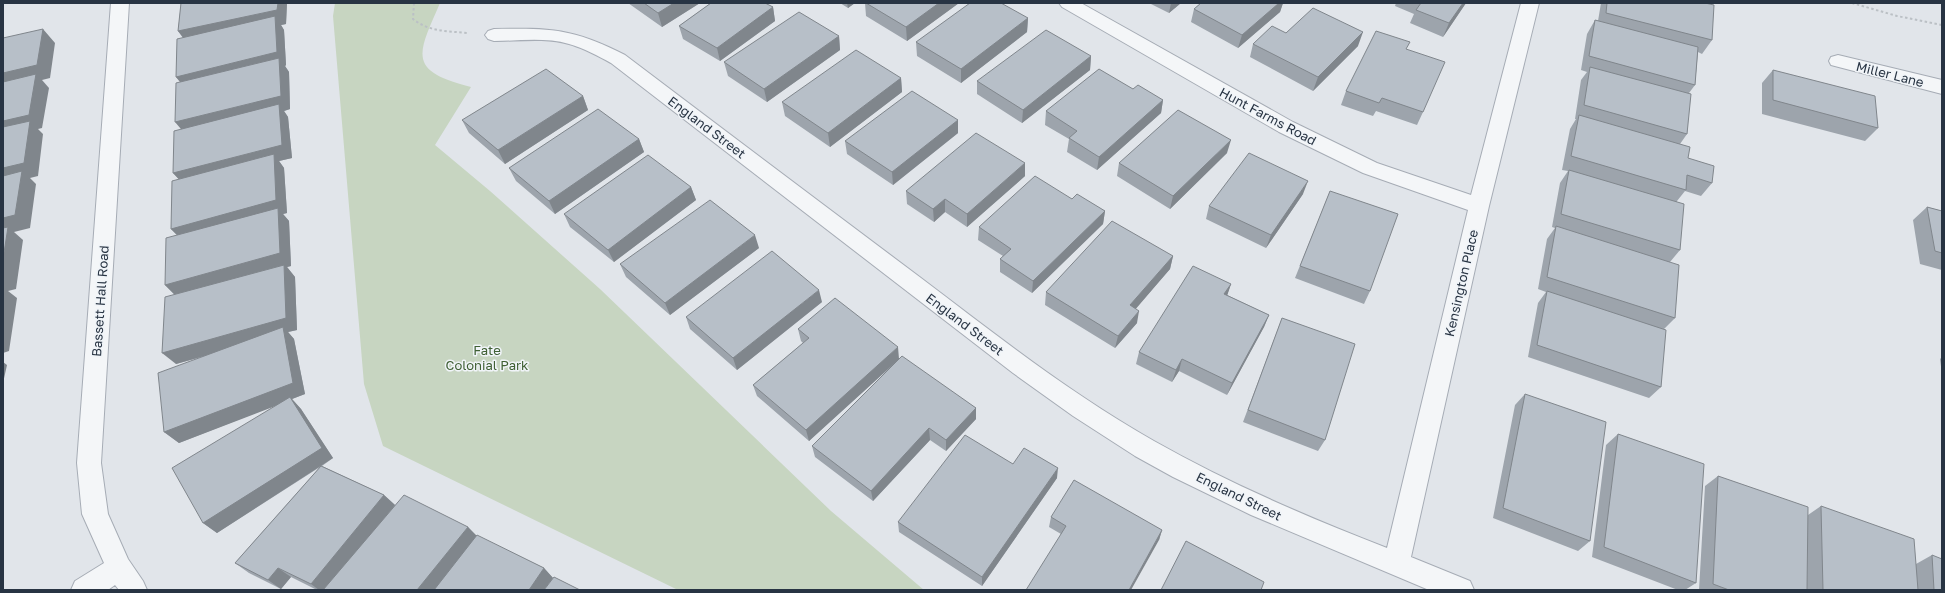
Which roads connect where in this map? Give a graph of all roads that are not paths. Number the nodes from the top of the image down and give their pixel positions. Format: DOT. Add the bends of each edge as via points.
graph roads {
  1 [pos="120,3"];
  2 [pos="1068,3"];
  3 [pos="1530,3"];
  4 [pos="494,35"];
  5 [pos="1838,61"];
  6 [pos="1942,87"];
  7 [pos="1479,206"];
  8 [pos="1396,564"];
  9 [pos="119,568"];
  10 [pos="84,590"];
  11 [pos="134,590"];
  12 [pos="1461,590"];
  1 -- 9 [label="street, Bassett Hall Road" via="89,462 95,514"];
  2 -- 7 [label="street, Hunt Farms Road" via="1286,127 1370,168"];
  3 -- 7 [label="street, Kensington Place"];
  4 -- 8 [label="street, England Street" via="542,34 566,37 591,45 618,59 986,340 1084,410 1144,448 1216,486 1281,517"];
  5 -- 6 [label="street, Miller Lane"];
  7 -- 8 [label="street, Kensington Place"];
  8 -- 12 [label="street, England Street"];
  9 -- 10 [label="street"];
  9 -- 11 [label="street, Bassett Hall Road"];
}
